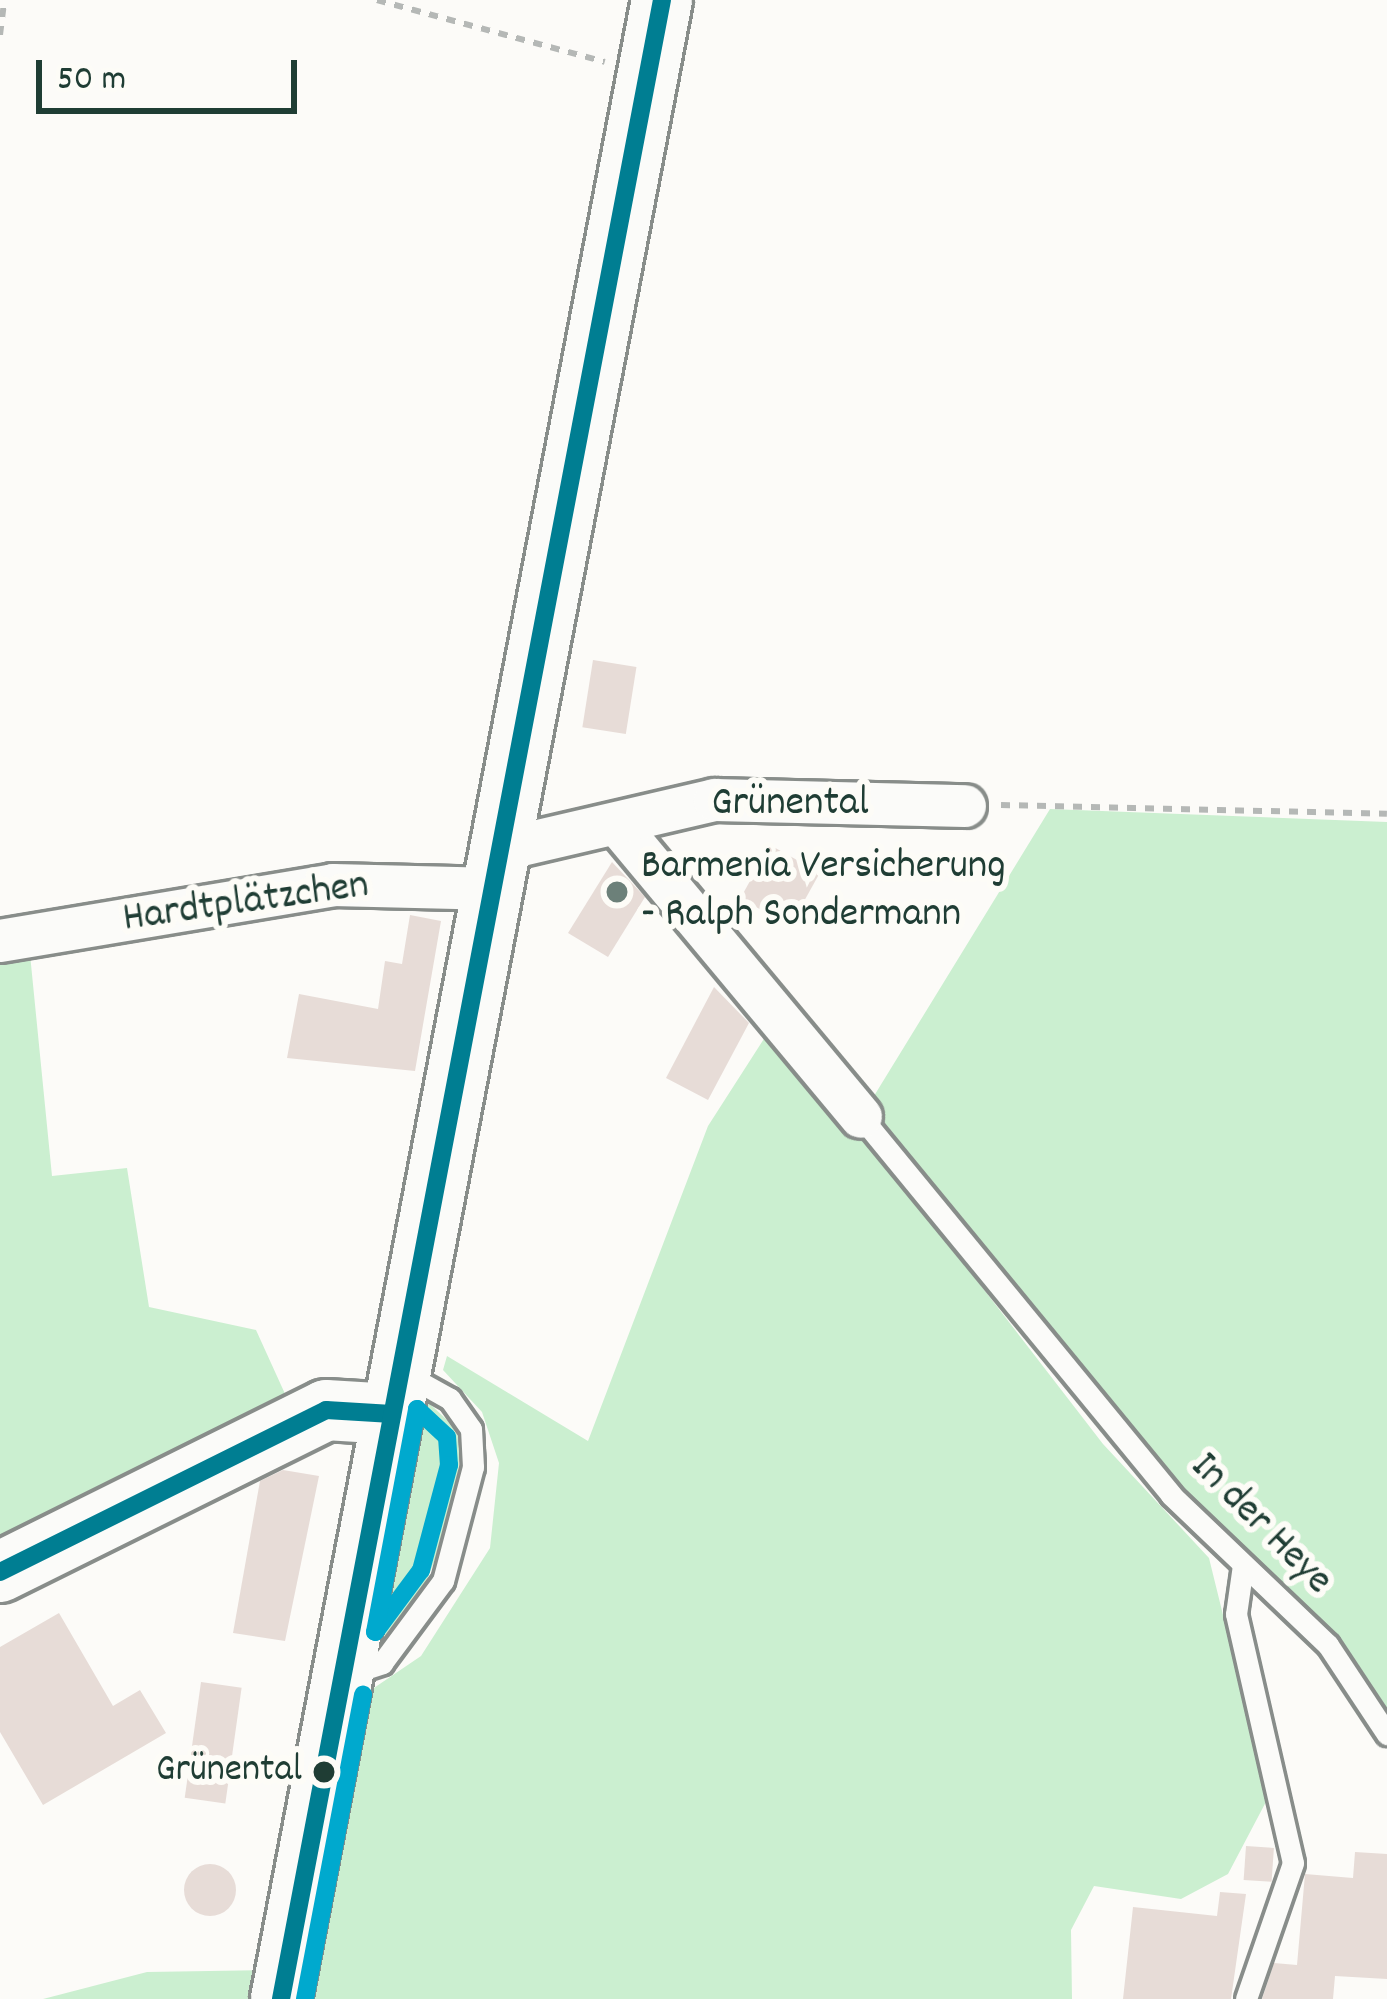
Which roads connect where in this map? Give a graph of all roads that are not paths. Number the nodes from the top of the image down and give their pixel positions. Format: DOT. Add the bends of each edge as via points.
graph roads {
  1 [pos="662,0"];
  2 [pos="965,806"];
  3 [pos="617,824"];
  4 [pos="496,870"];
  5 [pos="0,940"];
  6 [pos="861,1117"];
  7 [pos="396,1393"];
  8 [pos="1243,1565"];
  9 [pos="0,1572"];
  10 [pos="343,1676"];
  11 [pos="1387,1734"];
  12 [pos="280,1999"];
  13 [pos="1246,1999"];
  1 -- 4 [label="main road"];
  2 -- 3 [label="street, Grünental" via="715,800"];
  3 -- 4 [label="street, Grünental"];
  3 -- 6 [label="street"];
  4 -- 5 [label="street, Hardtplätzchen" via="333,885"];
  4 -- 7 [label="main road"];
  6 -- 8 [label="lane, In der Heye" via="1116,1431"];
  7 -- 9 [label="main road" via="326,1410"];
  7 -- 10 [label="main road"];
  7 -- 10 [label="lane" via="450,1400 471,1429 473,1467 443,1580 382,1663"];
  8 -- 11 [label="lane, In der Heye" via="1328,1646"];
  8 -- 13 [label="lane" via="1236,1614 1293,1863"];
  10 -- 12 [label="main road"];
}
